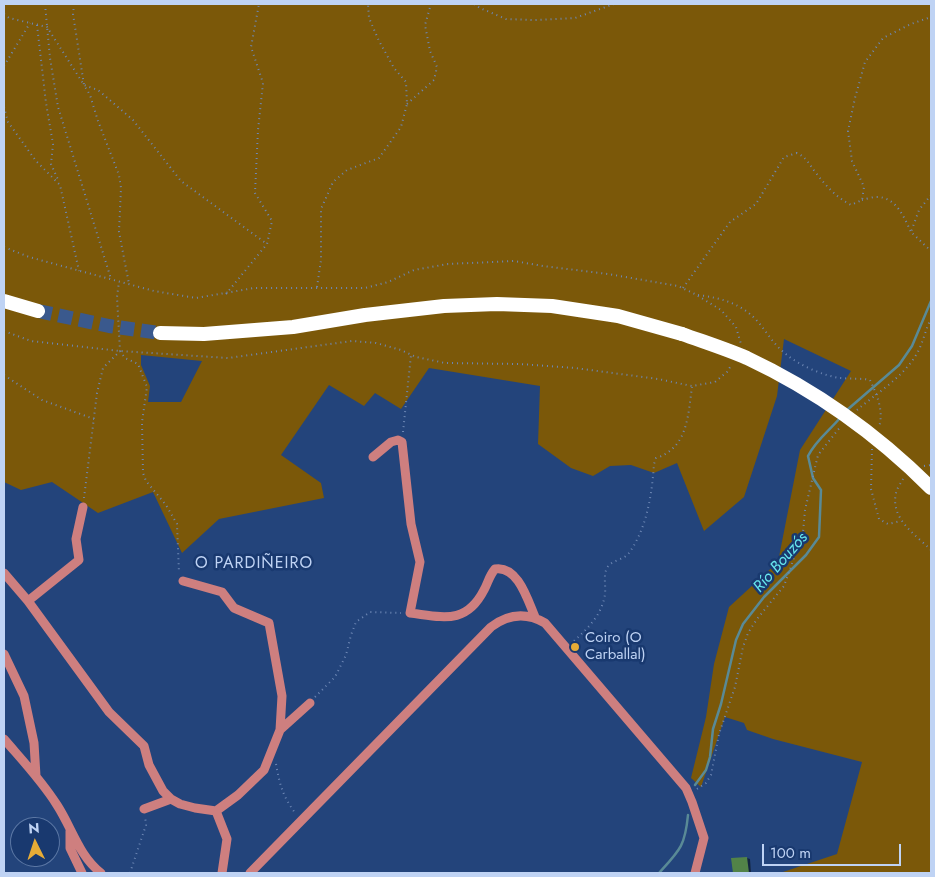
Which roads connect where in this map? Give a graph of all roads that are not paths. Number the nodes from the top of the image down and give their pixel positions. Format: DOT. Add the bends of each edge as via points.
graph roads {
  1 [pos="4,301"];
  2 [pos="38,312"];
  3 [pos="160,333"];
  4 [pos="374,457"];
  5 [pos="931,488"];
  6 [pos="83,507"];
  7 [pos="4,573"];
  8 [pos="183,581"];
  9 [pos="28,601"];
  10 [pos="536,618"];
  11 [pos="4,654"];
  12 [pos="310,703"];
  13 [pos="280,730"];
  14 [pos="4,738"];
  15 [pos="36,776"];
  16 [pos="171,799"];
  17 [pos="144,809"];
  18 [pos="216,811"];
  19 [pos="70,829"];
  20 [pos="82,873"];
  21 [pos="101,873"];
  22 [pos="222,873"];
  23 [pos="250,873"];
  24 [pos="695,873"];
  1 -- 2 [label="highway"];
  3 -- 5 [label="highway, bridge" via="204,334 293,327 435,307 497,304 552,306 618,316 682,334 746,358 785,378 846,415 904,460"];
  4 -- 10 [label="street" via="391,442 402,442 411,524 420,562 410,613 445,617 463,615 479,600 494,570 501,568 518,580"];
  6 -- 9 [label="street" via="76,539 79,560"];
  7 -- 9 [label="street"];
  8 -- 13 [label="street" via="222,592 234,608 269,623 282,696"];
  9 -- 16 [label="street" via="109,712 144,746 148,765"];
  10 -- 23 [label="street" via="517,615 491,627"];
  10 -- 24 [label="street" via="544,623 686,788 704,838"];
  11 -- 15 [label="street" via="24,696 34,743"];
  12 -- 13 [label="street"];
  13 -- 18 [label="street" via="264,770"];
  14 -- 15 [label="street"];
  15 -- 19 [label="street"];
  16 -- 17 [label="street"];
  16 -- 18 [label="street" via="195,808"];
  18 -- 22 [label="street" via="227,838"];
  19 -- 20 [label="street" via="70,848"];
  19 -- 21 [label="street" via="90,865"];
}
